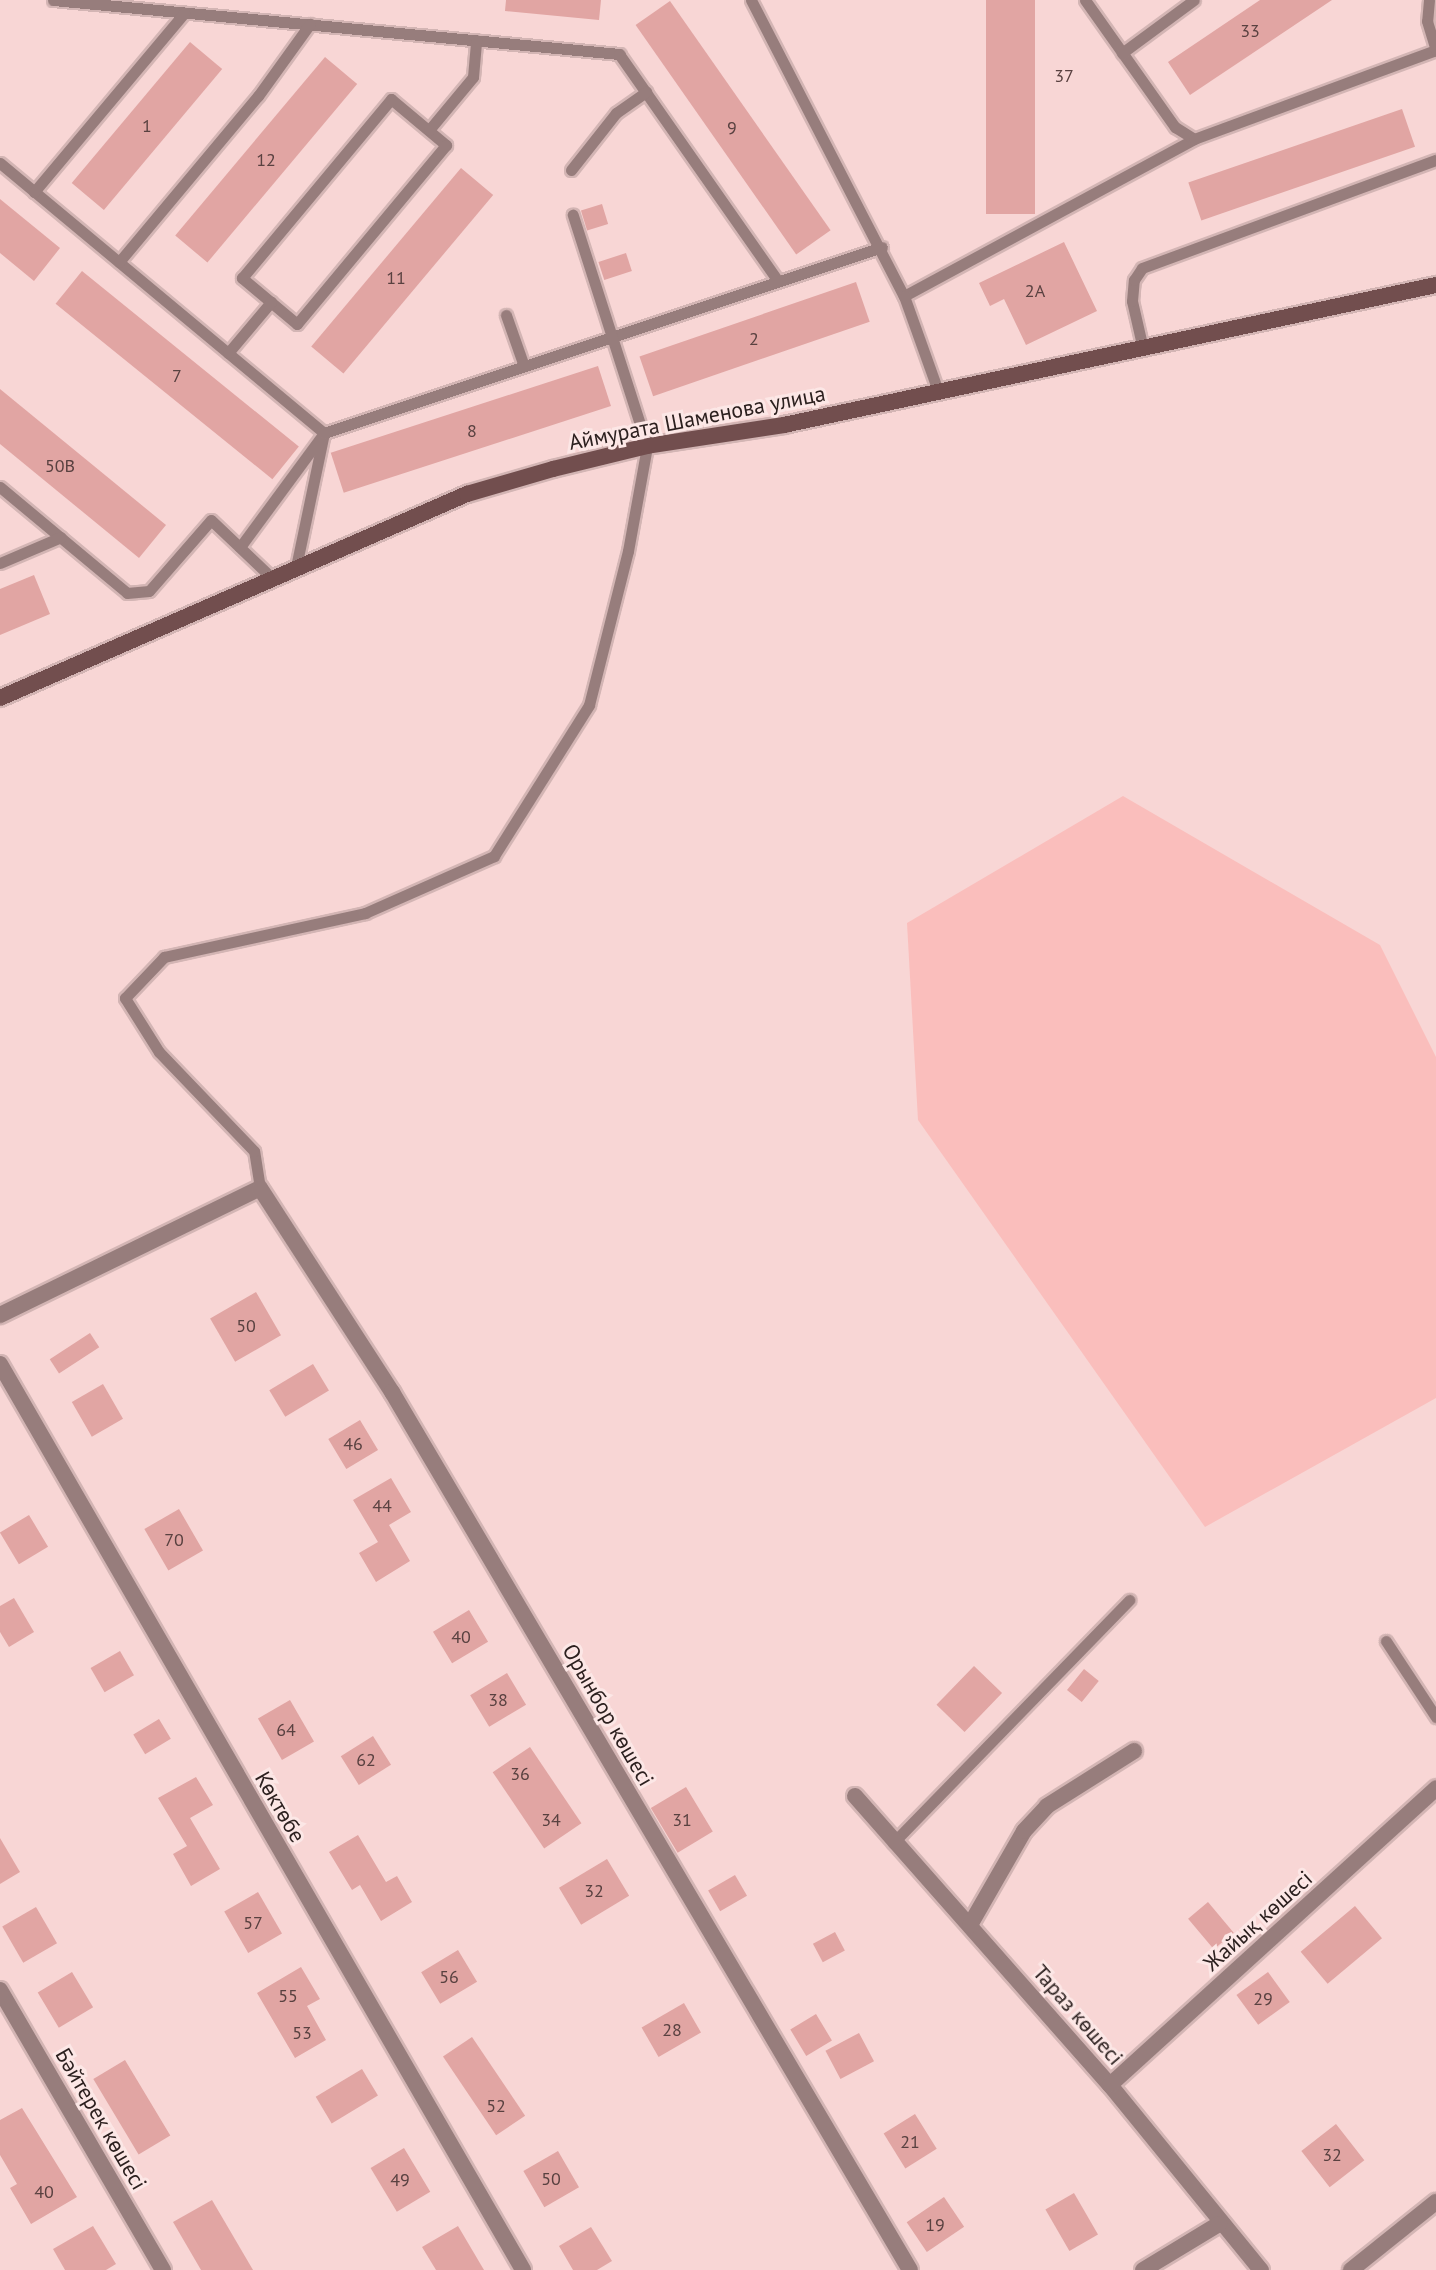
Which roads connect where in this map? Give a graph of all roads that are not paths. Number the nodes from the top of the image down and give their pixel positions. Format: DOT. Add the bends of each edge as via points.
graph roads {
  1 [pos="53,0"];
  2 [pos="751,0"];
  3 [pos="1085,0"];
  4 [pos="1194,0"];
  5 [pos="1429,0"];
  6 [pos="184,13"];
  7 [pos="310,24"];
  8 [pos="476,40"];
  9 [pos="1436,50"];
  10 [pos="1122,53"];
  11 [pos="646,92"];
  12 [pos="429,130"];
  13 [pos="1194,139"];
  14 [pos="1436,160"];
  15 [pos="0,163"];
  16 [pos="571,170"];
  17 [pos="34,192"];
  18 [pos="573,215"];
  19 [pos="882,247"];
  20 [pos="119,262"];
  21 [pos="778,281"];
  22 [pos="1436,285"];
  23 [pos="904,296"];
  24 [pos="271,302"];
  25 [pos="506,315"];
  26 [pos="613,336"];
  27 [pos="1143,349"];
  28 [pos="228,353"];
  29 [pos="524,366"];
  30 [pos="938,391"];
  31 [pos="324,433"];
  32 [pos="647,446"];
  33 [pos="0,487"];
  34 [pos="61,537"];
  35 [pos="240,547"];
  36 [pos="0,563"];
  37 [pos="296,567"];
  38 [pos="273,579"];
  39 [pos="0,698"];
  40 [pos="260,1188"];
  41 [pos="0,1315"];
  42 [pos="0,1364"];
  43 [pos="1129,1600"];
  44 [pos="1386,1641"];
  45 [pos="1436,1717"];
  46 [pos="1134,1751"];
  47 [pos="1436,1788"];
  48 [pos="855,1796"];
  49 [pos="893,1843"];
  50 [pos="970,1925"];
  51 [pos="0,1990"];
  52 [pos="1110,2085"];
  53 [pos="1436,2202"];
  54 [pos="1219,2224"];
  55 [pos="163,2270"];
  56 [pos="523,2270"];
  57 [pos="910,2270"];
  58 [pos="1143,2270"];
  59 [pos="1261,2270"];
  60 [pos="1351,2270"];
  1 -- 6 [label="lane"];
  2 -- 19 [label="lane"];
  3 -- 10 [label="lane"];
  4 -- 10 [label="lane"];
  5 -- 9 [label="lane" via="1427,21"];
  6 -- 7 [label="lane"];
  6 -- 17 [label="lane"];
  7 -- 8 [label="lane"];
  7 -- 20 [label="lane" via="258,96"];
  8 -- 11 [label="lane" via="619,54"];
  8 -- 12 [label="lane" via="473,77"];
  9 -- 13 [label="lane"];
  10 -- 13 [label="lane" via="1175,127"];
  11 -- 16 [label="lane" via="616,113"];
  11 -- 21 [label="lane"];
  12 -- 24 [label="lane" via="446,145 297,324"];
  12 -- 24 [label="lane" via="391,99 242,278"];
  13 -- 23 [label="lane"];
  14 -- 27 [label="lane" via="1142,268 1134,280 1132,301"];
  15 -- 17 [label="lane"];
  17 -- 20 [label="lane"];
  18 -- 26 [label="lane"];
  19 -- 21 [label="lane"];
  19 -- 23 [label="lane"];
  20 -- 28 [label="lane"];
  21 -- 26 [label="lane"];
  22 -- 27 [label="street, Аймурата Шаменова улица"];
  23 -- 30 [label="lane"];
  24 -- 28 [label="lane"];
  25 -- 29 [label="lane"];
  26 -- 29 [label="lane"];
  26 -- 32 [label="lane"];
  27 -- 30 [label="street, Аймурата Шаменова улица"];
  28 -- 31 [label="lane"];
  29 -- 31 [label="lane"];
  30 -- 32 [label="street, Аймурата Шаменова улица" via="784,425"];
  31 -- 35 [label="lane"];
  31 -- 37 [label="lane"];
  32 -- 37 [label="street, Аймурата Шаменова улица" via="467,494"];
  32 -- 40 [label="lane" via="628,551 589,705 494,856 365,913 164,957 125,998 159,1052 254,1151"];
  33 -- 34 [label="lane"];
  34 -- 35 [label="lane" via="127,593 149,591 211,520"];
  34 -- 36 [label="lane"];
  35 -- 38 [label="lane"];
  37 -- 38 [label="street, Аймурата Шаменова улица"];
  38 -- 39 [label="street, Аймурата Шаменова улица"];
  40 -- 41 [label="street"];
  40 -- 57 [label="street, Орынбор көшесі" via="392,1392"];
  42 -- 56 [label="street, Көктөбе"];
  43 -- 49 [label="lane"];
  44 -- 45 [label="lane"];
  46 -- 50 [label="street" via="1047,1806 1024,1831"];
  47 -- 52 [label="street, Жайық көшесі"];
  48 -- 49 [label="street, Тараз көшесі"];
  49 -- 50 [label="street, Тараз көшесі"];
  50 -- 52 [label="street, Тараз көшесі"];
  51 -- 55 [label="street, Бәйтерек көшесі"];
  52 -- 54 [label="street, Тараз көшесі"];
  53 -- 60 [label="street"];
  54 -- 58 [label="street"];
  54 -- 59 [label="street, Тараз көшесі"];
}
